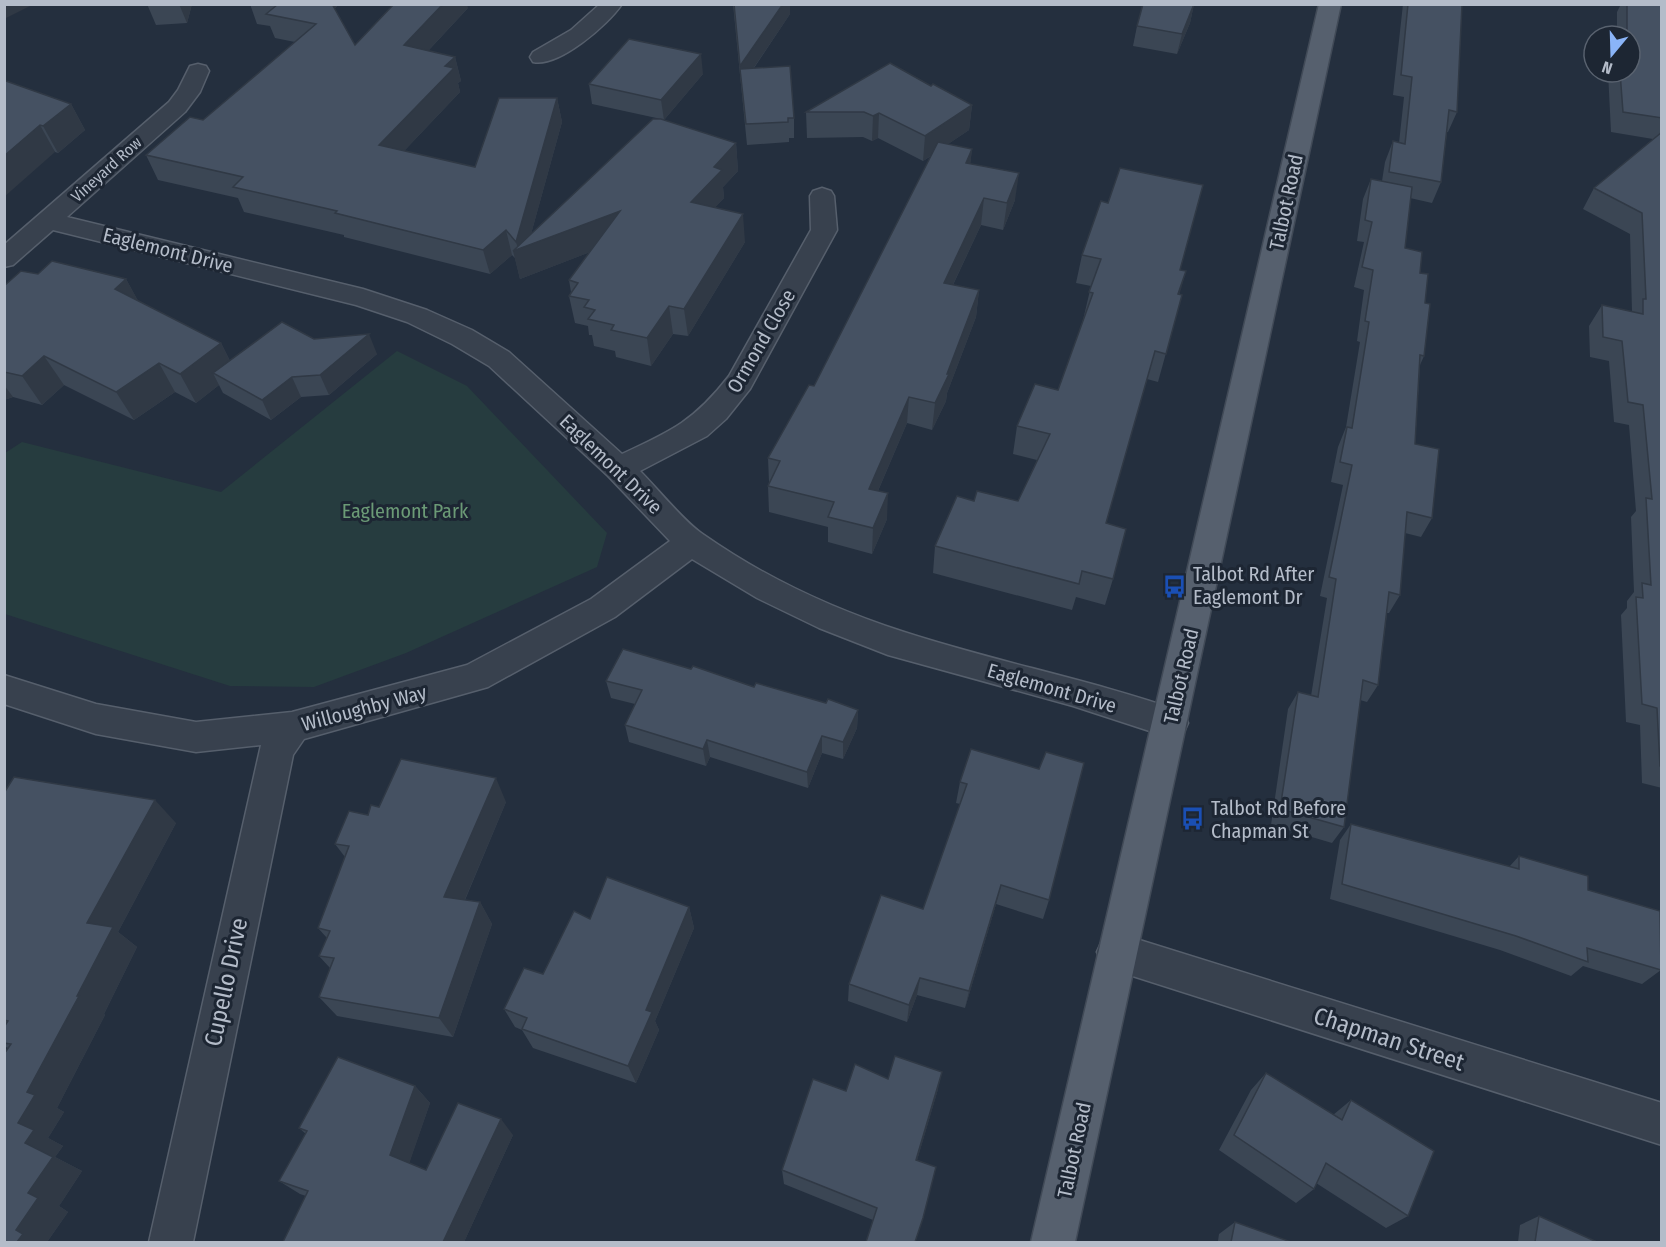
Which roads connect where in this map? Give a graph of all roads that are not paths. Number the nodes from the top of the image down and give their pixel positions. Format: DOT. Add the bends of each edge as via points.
graph roads {
  1 [pos="612,4"];
  2 [pos="1330,4"];
  3 [pos="541,57"];
  4 [pos="198,71"];
  5 [pos="822,196"];
  6 [pos="49,221"];
  7 [pos="4,259"];
  8 [pos="619,468"];
  9 [pos="691,543"];
  10 [pos="4,689"];
  11 [pos="1171,723"];
  12 [pos="292,728"];
  13 [pos="1117,952"];
  14 [pos="1662,1125"];
  15 [pos="171,1242"];
  16 [pos="1053,1242"];
  1 -- 3 [label="street" via="574,39"];
  2 -- 11 [label="main road, Talbot Road"];
  4 -- 6 [label="street, Vineyard Row" via="177,107"];
  5 -- 8 [label="street, Ormond Close" via="824,230 740,382 706,422"];
  6 -- 7 [label="street, Vineyard Row"];
  6 -- 8 [label="street, Eaglemont Drive" via="363,298 417,316 499,359"];
  8 -- 9 [label="street, Eaglemont Drive"];
  9 -- 11 [label="street, Eaglemont Drive" via="768,590 831,619 891,641"];
  9 -- 12 [label="street, Willoughby Way" via="603,608 476,677"];
  10 -- 12 [label="street, Willoughby Way" via="96,719 196,737"];
  11 -- 13 [label="main road, Talbot Road"];
  12 -- 15 [label="street, Cupello Drive" via="276,750"];
  13 -- 14 [label="street, Chapman Street"];
  13 -- 16 [label="main road, Talbot Road"];
}
